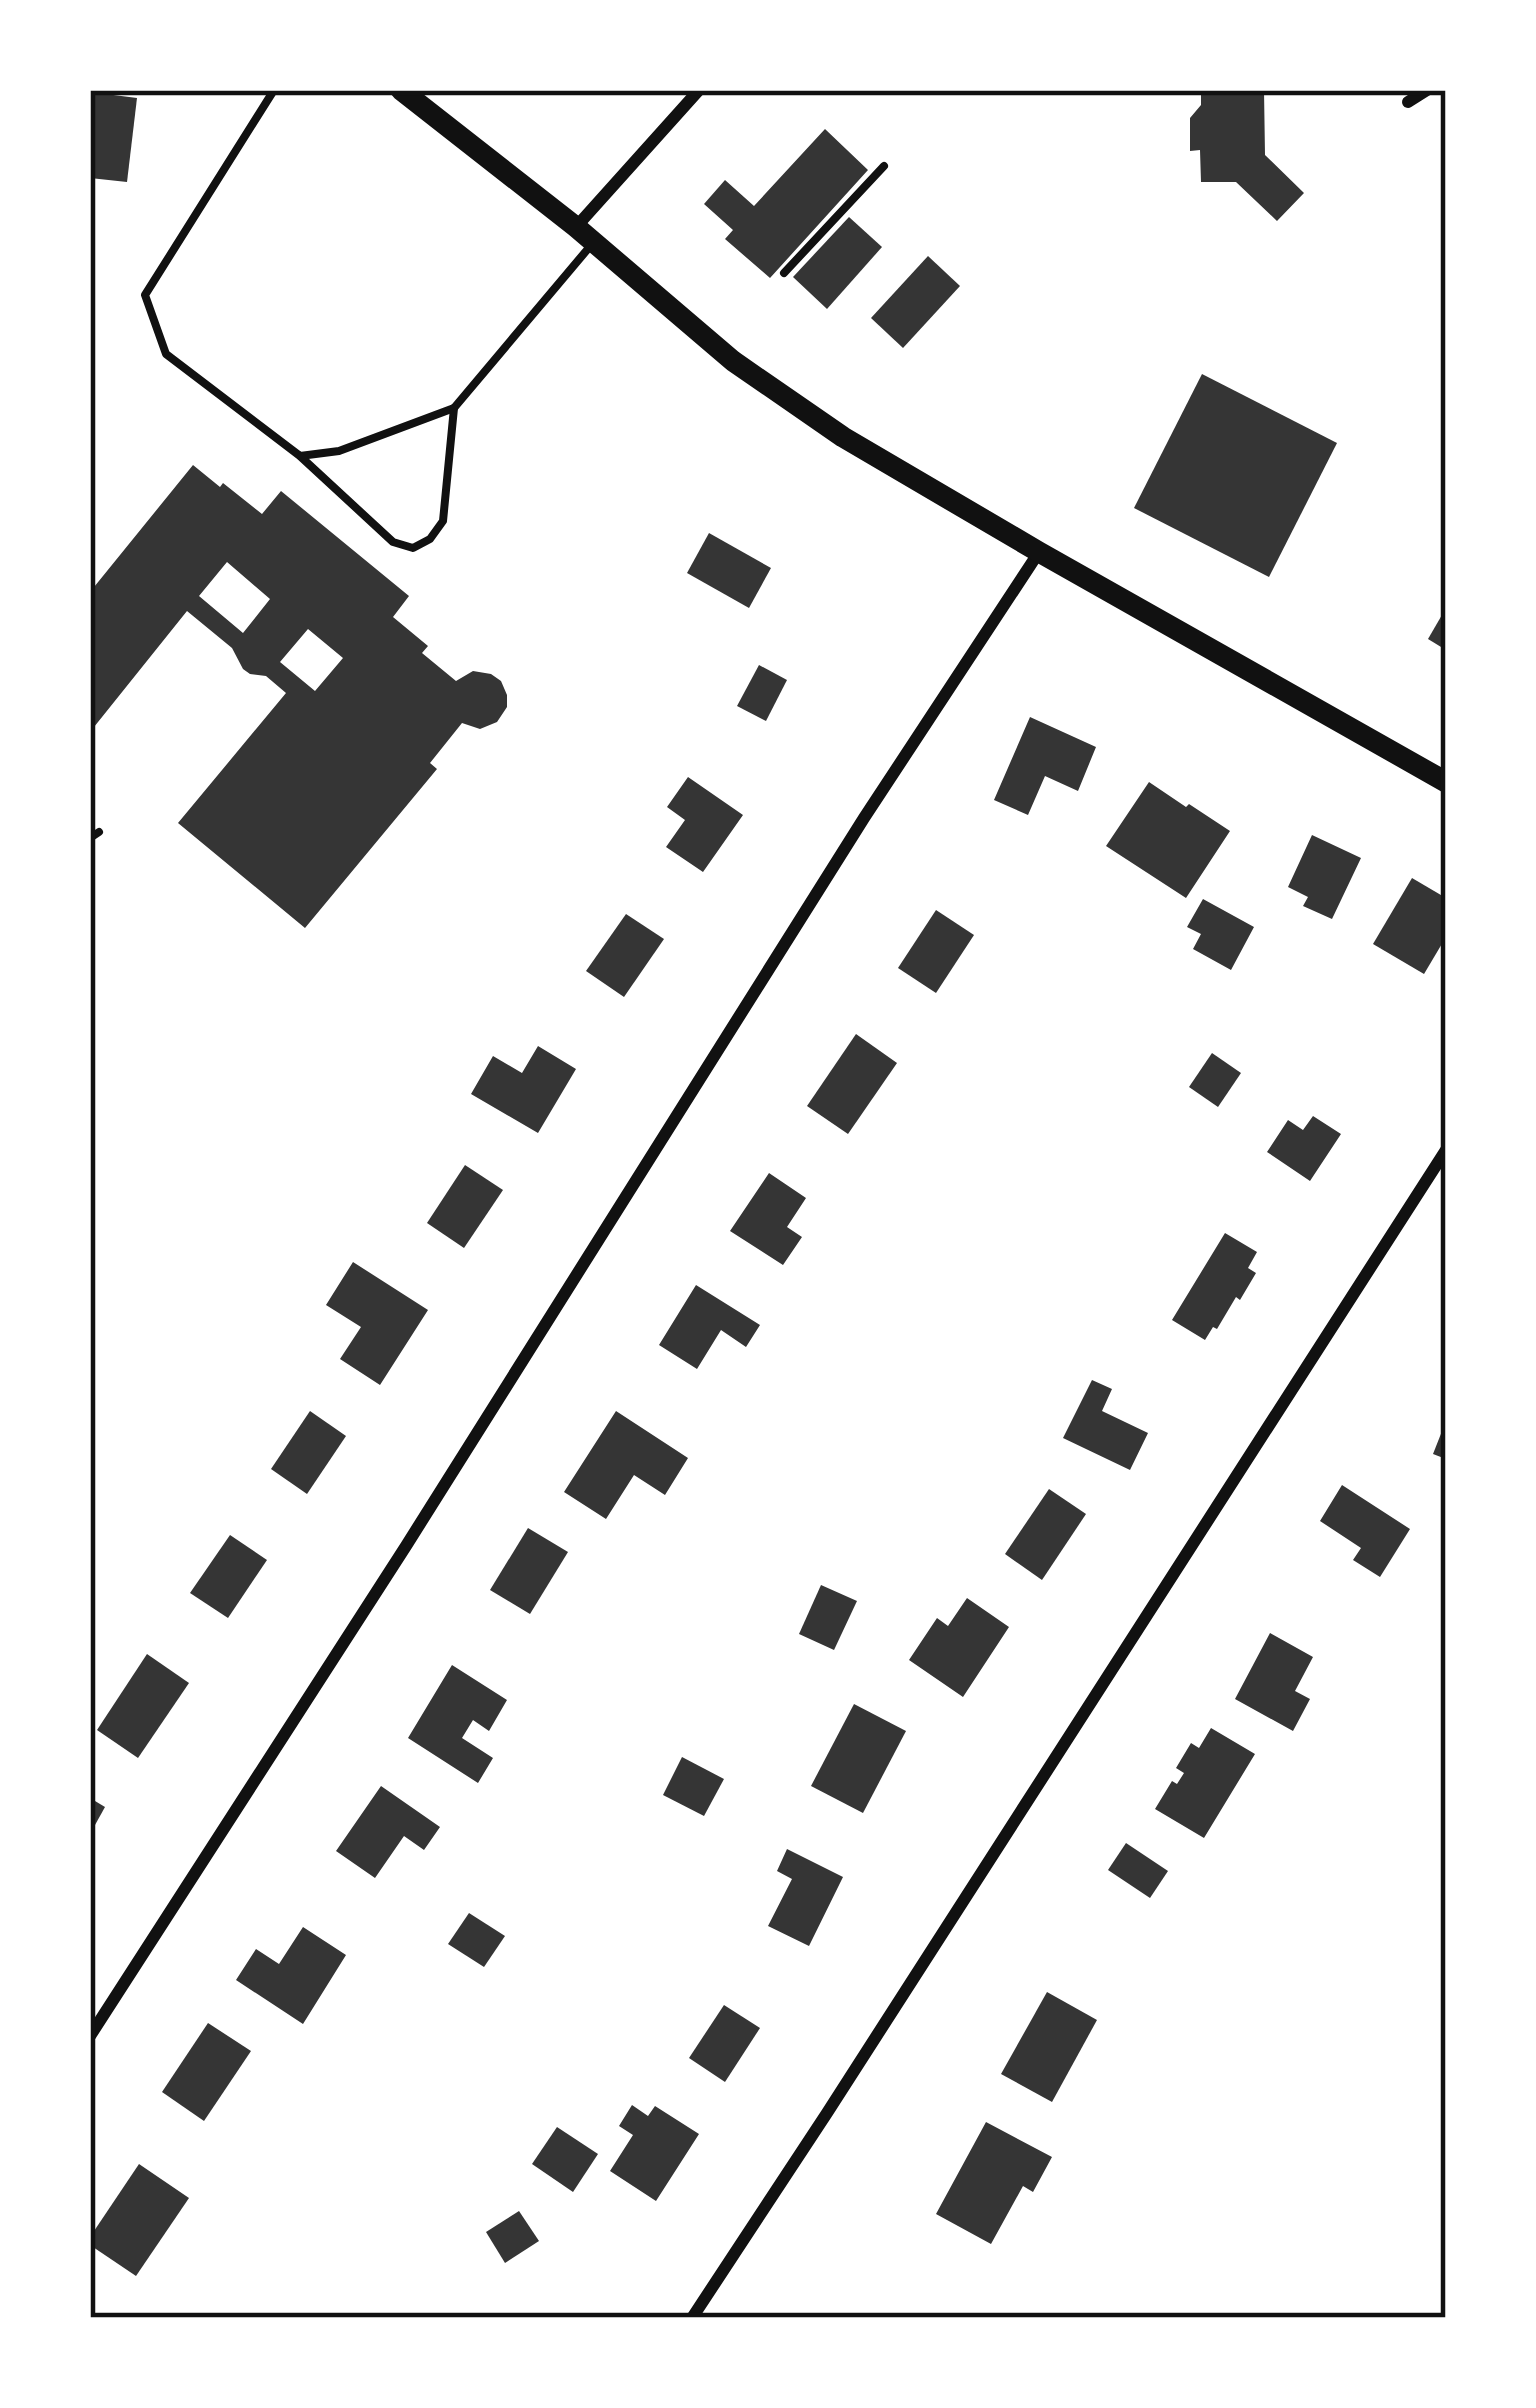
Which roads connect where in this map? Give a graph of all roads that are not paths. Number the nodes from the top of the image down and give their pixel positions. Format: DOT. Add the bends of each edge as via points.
graph roads {
  1 [pos="274,90"];
  2 [pos="401,90"];
  3 [pos="699,90"];
  4 [pos="1427,90"];
  5 [pos="1408,102"];
  6 [pos="884,166"];
  7 [pos="575,227"];
  8 [pos="592,244"];
  9 [pos="784,273"];
  10 [pos="454,408"];
  11 [pos="300,456"];
  12 [pos="1039,552"];
  13 [pos="1446,782"];
  14 [pos="1446,1150"];
  15 [pos="90,2036"];
  16 [pos="692,2318"];
  1 -- 11 [label="lane" via="145,295 166,354"];
  2 -- 7 [label="main road"];
  3 -- 7 [label="street"];
  4 -- 5 [label="street"];
  6 -- 9 [label="lane"];
  7 -- 8 [label="main road"];
  8 -- 10 [label="lane"];
  8 -- 12 [label="main road" via="733,361 824,424"];
  10 -- 11 [label="lane" via="339,451"];
  10 -- 11 [label="lane" via="443,521 412,548 394,542"];
  12 -- 13 [label="main road"];
  12 -- 15 [label="street"];
  14 -- 16 [label="street"];
}
